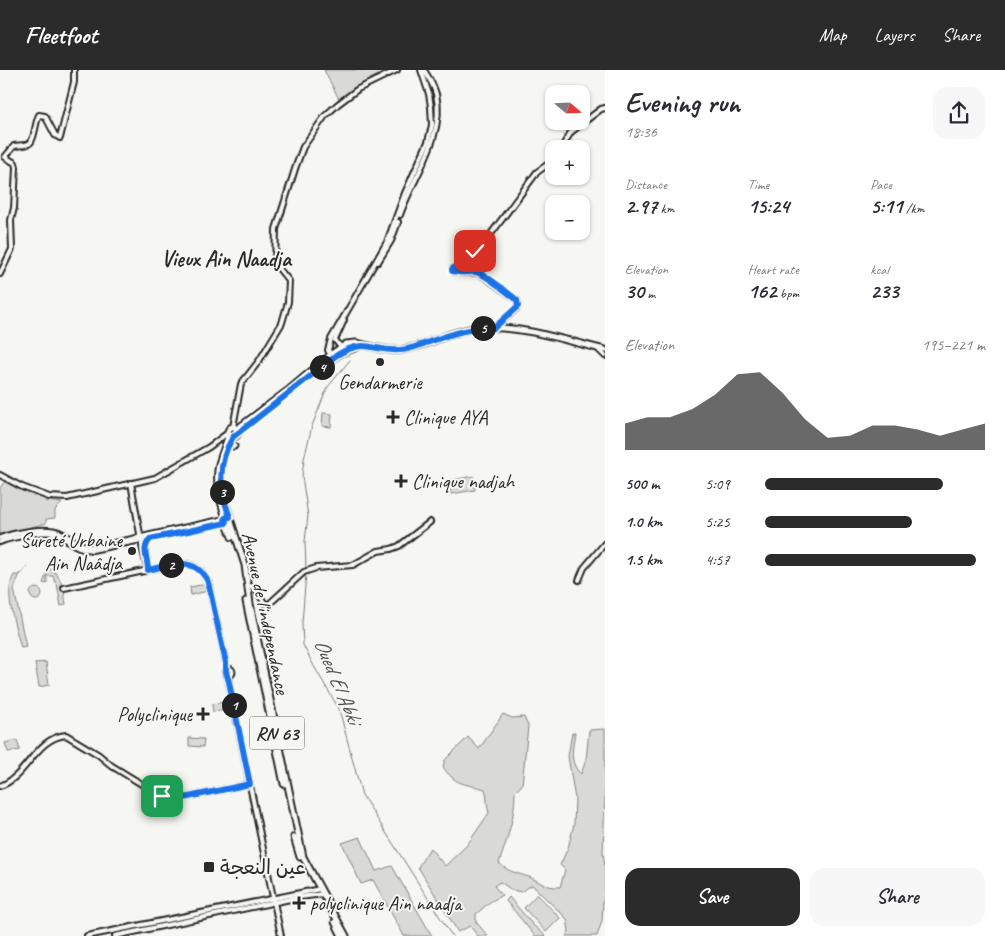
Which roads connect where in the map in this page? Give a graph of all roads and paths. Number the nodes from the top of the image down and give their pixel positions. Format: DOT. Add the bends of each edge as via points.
graph roads {
  1 [pos="74,70"];
  2 [pos="397,70"];
  3 [pos="423,70"];
  4 [pos="605,108"];
  5 [pos="566,140"];
  6 [pos="545,166"];
  7 [pos="401,208"];
  8 [pos="0,274"];
  9 [pos="494,328"];
  10 [pos="596,348"];
  11 [pos="343,349"];
  12 [pos="605,350"];
  13 [pos="605,356"];
  14 [pos="331,357"];
  15 [pos="233,432"];
  16 [pos="0,475"];
  17 [pos="130,483"];
  18 [pos="228,521"];
  19 [pos="430,522"];
  20 [pos="0,538"];
  21 [pos="142,539"];
  22 [pos="150,539"];
  23 [pos="0,542"];
  24 [pos="133,542"];
  25 [pos="605,543"];
  26 [pos="144,549"];
  27 [pos="145,563"];
  28 [pos="148,570"];
  29 [pos="142,572"];
  30 [pos="579,580"];
  31 [pos="248,586"];
  32 [pos="64,588"];
  33 [pos="228,672"];
  34 [pos="250,784"];
  35 [pos="0,786"];
  36 [pos="320,892"];
  37 [pos="275,900"];
  38 [pos="87,936"];
  39 [pos="115,936"];
  40 [pos="282,936"];
  41 [pos="342,936"];
  42 [pos="346,936"];
  1 -- 8 [label="street" via="60,138 55,135 48,119 39,116 32,142 14,146 5,157 16,167 12,249"];
  2 -- 15 [label="street" via="358,89 338,104 318,125 300,154 276,229 275,264 289,281 288,302 282,323 241,384"];
  3 -- 7 [label="street" via="436,95 437,119 430,145"];
  4 -- 5 [label="street" via="571,132"];
  6 -- 9 [label="street" via="537,172 475,251 470,263 452,269 454,272 479,273 517,300 516,309"];
  7 -- 11 [label="street" via="391,241 336,335 335,340"];
  7 -- 14 [label="street" via="387,242 331,339"];
  9 -- 10 [label="main road, RN 63" via="537,333"];
  9 -- 11 [label="main road, RN 63" via="463,331 401,350 353,343"];
  10 -- 12 [label="main road, RN 63"];
  10 -- 13 [label="street"];
  11 -- 14 [label="main road, RN 63"];
  14 -- 15 [label="main road, RN 63"];
  15 -- 17 [label="street" via="161,475"];
  15 -- 18 [label="main road, RN 63" via="220,477"];
  15 -- 18 [label="main road, RN 63" via="219,464 218,476 218,489"];
  16 -- 17 [label="street" via="51,498 66,498"];
  17 -- 21 [label="street"];
  18 -- 21 [label="street"];
  18 -- 22 [label="street"];
  18 -- 31 [label="main road, RN 63"];
  18 -- 31 [label="main road, Avenue de l'independance / RN 63" via="243,559"];
  19 -- 31 [label="street" via="399,546 378,550 354,565 311,569 301,574 268,605 258,591"];
  20 -- 21 [label="street" via="50,528 80,544 95,547"];
  21 -- 22 [label="street"];
  21 -- 24 [label="street"];
  21 -- 26 [label="street"];
  22 -- 26 [label="street"];
  23 -- 24 [label="street" via="47,532 87,550"];
  24 -- 26 [label="street"];
  25 -- 30 [label="street" via="584,568"];
  26 -- 27 [label="street"];
  26 -- 28 [label="street"];
  27 -- 28 [label="street"];
  27 -- 29 [label="street"];
  28 -- 29 [label="street"];
  28 -- 33 [label="street" via="181,563 202,571 210,585"];
  29 -- 32 [label="street"];
  31 -- 36 [label="main road, Avenue de l'independance / RN 63" via="297,834 303,857"];
  31 -- 36 [label="main road, RN 63" via="247,608 297,849"];
  33 -- 34 [label="street"];
  33 -- 37 [label="street"];
  34 -- 35 [label="street" via="169,799 66,735 45,744 13,778"];
  34 -- 37 [label="street"];
  36 -- 37 [label="street"];
  36 -- 41 [label="main road, RN 63"];
  36 -- 42 [label="main road, Avenue de l'independance / RN 63"];
  37 -- 38 [label="street"];
  37 -- 39 [label="street"];
  37 -- 40 [label="street"];
}
